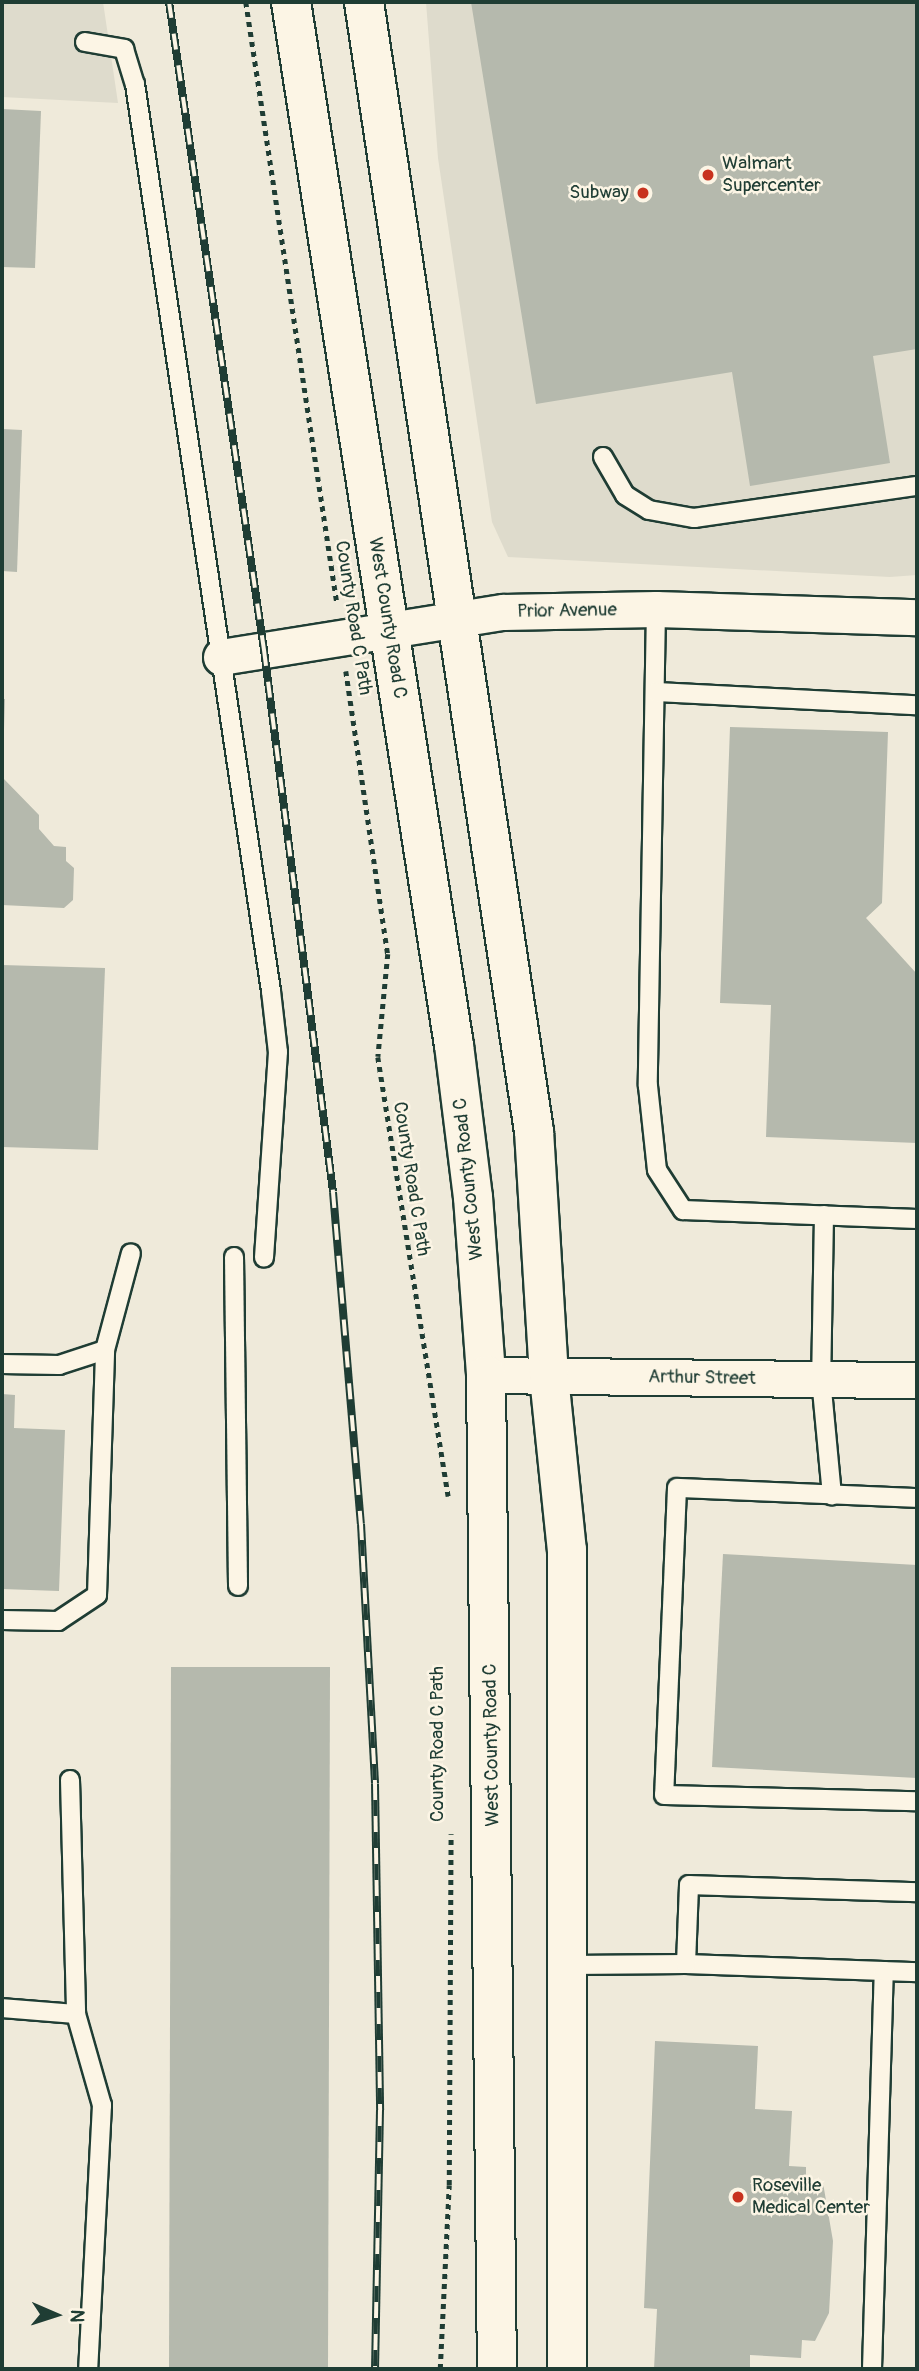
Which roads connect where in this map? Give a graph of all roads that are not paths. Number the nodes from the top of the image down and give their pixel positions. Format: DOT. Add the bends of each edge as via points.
graph roads {
  1 [pos="291,2"];
  2 [pos="364,2"];
  3 [pos="85,42"];
  4 [pos="603,457"];
  5 [pos="917,486"];
  6 [pos="656,609"];
  7 [pos="917,617"];
  8 [pos="456,618"];
  9 [pos="389,628"];
  10 [pos="221,657"];
  11 [pos="656,692"];
  12 [pos="917,705"];
  13 [pos="824,1215"];
  14 [pos="917,1219"];
  15 [pos="131,1253"];
  16 [pos="234,1257"];
  17 [pos="264,1258"];
  18 [pos="105,1350"];
  19 [pos="2,1364"];
  20 [pos="486,1374"];
  21 [pos="549,1377"];
  22 [pos="821,1379"];
  23 [pos="917,1380"];
  24 [pos="832,1495"];
  25 [pos="917,1498"];
  26 [pos="238,1586"];
  27 [pos="2,1620"];
  28 [pos="70,1780"];
  29 [pos="917,1801"];
  30 [pos="917,1892"];
  31 [pos="687,1964"];
  32 [pos="569,1965"];
  33 [pos="884,1971"];
  34 [pos="917,1972"];
  35 [pos="2,2008"];
  36 [pos="76,2014"];
  37 [pos="88,2369"];
  38 [pos="498,2369"];
  39 [pos="567,2369"];
  40 [pos="872,2369"];
  1 -- 9 [label="main road, West County Road C"];
  2 -- 8 [label="main road"];
  3 -- 10 [label="lane" via="124,49 135,84"];
  4 -- 5 [label="lane" via="625,495 649,510 694,517"];
  6 -- 7 [label="street, Prior Avenue"];
  6 -- 8 [label="street, Prior Avenue" via="503,612"];
  6 -- 11 [label="lane"];
  8 -- 9 [label="street, Prior Avenue"];
  8 -- 21 [label="main road" via="534,1131"];
  9 -- 10 [label="street, Prior Avenue"];
  9 -- 20 [label="main road, West County Road C" via="454,1045"];
  10 -- 17 [label="lane" via="278,1052"];
  11 -- 12 [label="lane"];
  11 -- 13 [label="lane" via="648,1086 657,1171 683,1210"];
  13 -- 14 [label="lane"];
  13 -- 22 [label="lane"];
  15 -- 18 [label="lane"];
  16 -- 26 [label="lane"];
  18 -- 19 [label="lane" via="60,1365"];
  18 -- 27 [label="lane" via="97,1595 58,1621"];
  20 -- 21 [label="street, Arthur Street"];
  20 -- 38 [label="main road, West County Road C"];
  21 -- 22 [label="street, Arthur Street"];
  21 -- 32 [label="main road" via="567,1550"];
  22 -- 23 [label="street, Arthur Street"];
  22 -- 24 [label="lane"];
  24 -- 25 [label="lane"];
  24 -- 29 [label="lane" via="677,1488 664,1795"];
  28 -- 36 [label="lane"];
  30 -- 31 [label="lane" via="690,1885"];
  31 -- 32 [label="lane"];
  31 -- 33 [label="lane"];
  32 -- 39 [label="main road"];
  33 -- 34 [label="lane"];
  33 -- 40 [label="lane"];
  35 -- 36 [label="lane"];
  36 -- 37 [label="lane" via="102,2105"];
}
